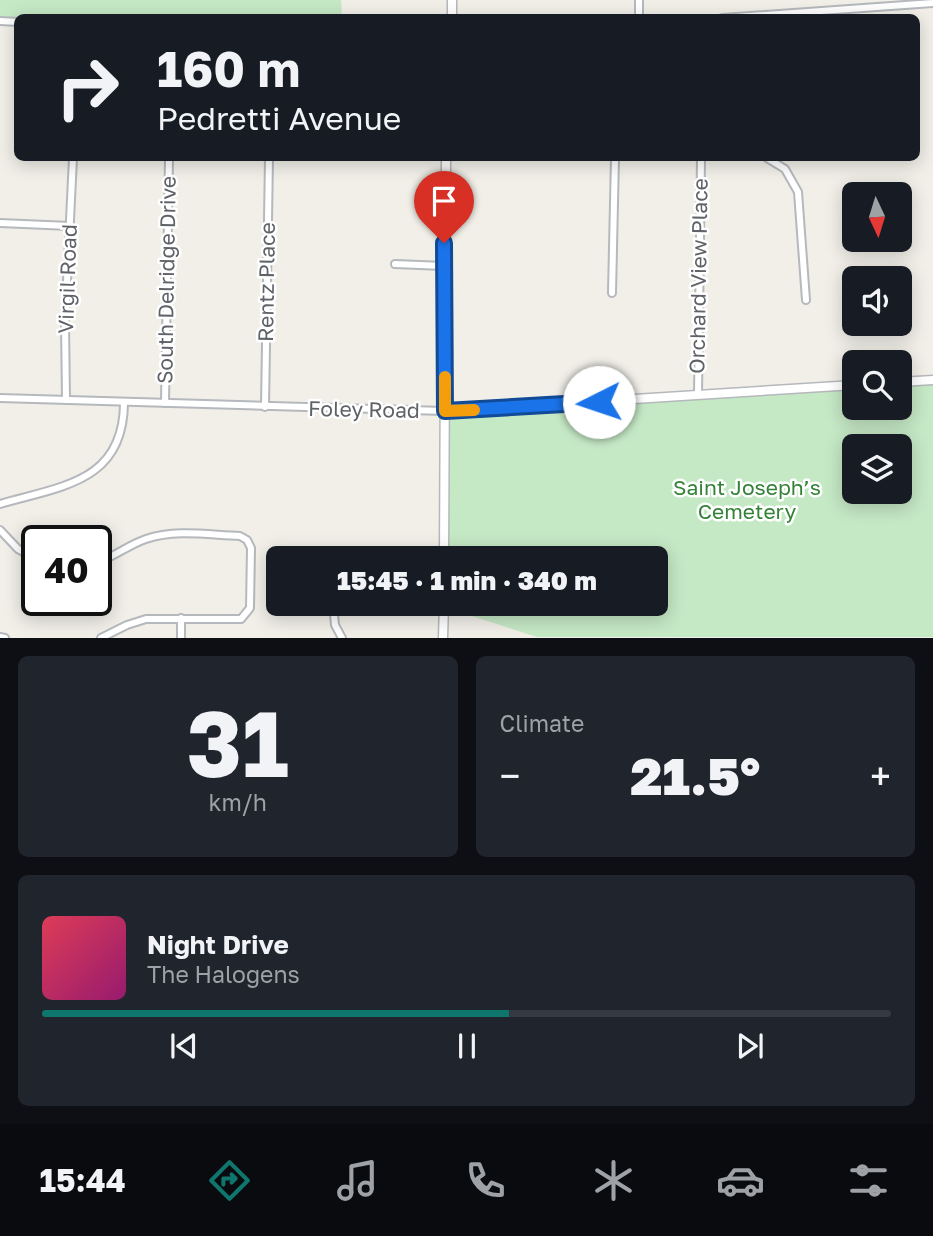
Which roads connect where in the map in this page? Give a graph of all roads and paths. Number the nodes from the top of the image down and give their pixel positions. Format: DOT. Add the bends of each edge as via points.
graph roads {
  1 [pos="933,3"];
  2 [pos="778,14"];
  3 [pos="73,161"];
  4 [pos="169,161"];
  5 [pos="269,161"];
  6 [pos="446,161"];
  7 [pos="615,161"];
  8 [pos="701,161"];
  9 [pos="774,161"];
  10 [pos="0,223"];
  11 [pos="70,226"];
  12 [pos="395,264"];
  13 [pos="444,266"];
  14 [pos="612,293"];
  15 [pos="806,300"];
  16 [pos="933,380"];
  17 [pos="912,381"];
  18 [pos="842,386"];
  19 [pos="698,395"];
  20 [pos="0,398"];
  21 [pos="66,400"];
  22 [pos="124,402"];
  23 [pos="166,403"];
  24 [pos="265,407"];
  25 [pos="445,411"];
  26 [pos="0,504"];
  27 [pos="0,530"];
  28 [pos="444,546"];
  29 [pos="21,551"];
  30 [pos="112,555"];
  31 [pos="334,616"];
  32 [pos="444,616"];
  33 [pos="181,618"];
  34 [pos="101,638"];
  35 [pos="181,638"];
  36 [pos="342,638"];
  37 [pos="443,638"];
  1 -- 2 [label="street"];
  3 -- 11 [label="street, Virgil Road"];
  4 -- 23 [label="street, South Delridge Drive"];
  5 -- 24 [label="street, Rentz Place"];
  6 -- 13 [label="street"];
  7 -- 14 [label="street"];
  8 -- 19 [label="street, Orchard View Place"];
  9 -- 15 [label="street" via="785,169 798,191"];
  10 -- 11 [label="street"];
  11 -- 21 [label="street, Virgil Road"];
  12 -- 13 [label="street"];
  13 -- 25 [label="street"];
  16 -- 17 [label="street"];
  18 -- 19 [label="street, Foley Road"];
  19 -- 25 [label="street, Foley Road"];
  20 -- 21 [label="street, Foley Road"];
  21 -- 22 [label="street, Foley Road"];
  22 -- 23 [label="street, Foley Road"];
  22 -- 26 [label="street" via="118,442 92,474"];
  23 -- 24 [label="street, Foley Road"];
  24 -- 25 [label="street, Foley Road"];
  25 -- 28 [label="street"];
  27 -- 29 [label="street"];
  30 -- 33 [label="street" via="157,536 240,536 247,540 251,548 245,617 236,621"];
  31 -- 36 [label="street"];
  32 -- 37 [label="street"];
  33 -- 34 [label="street" via="138,620"];
  33 -- 35 [label="street"];
}
